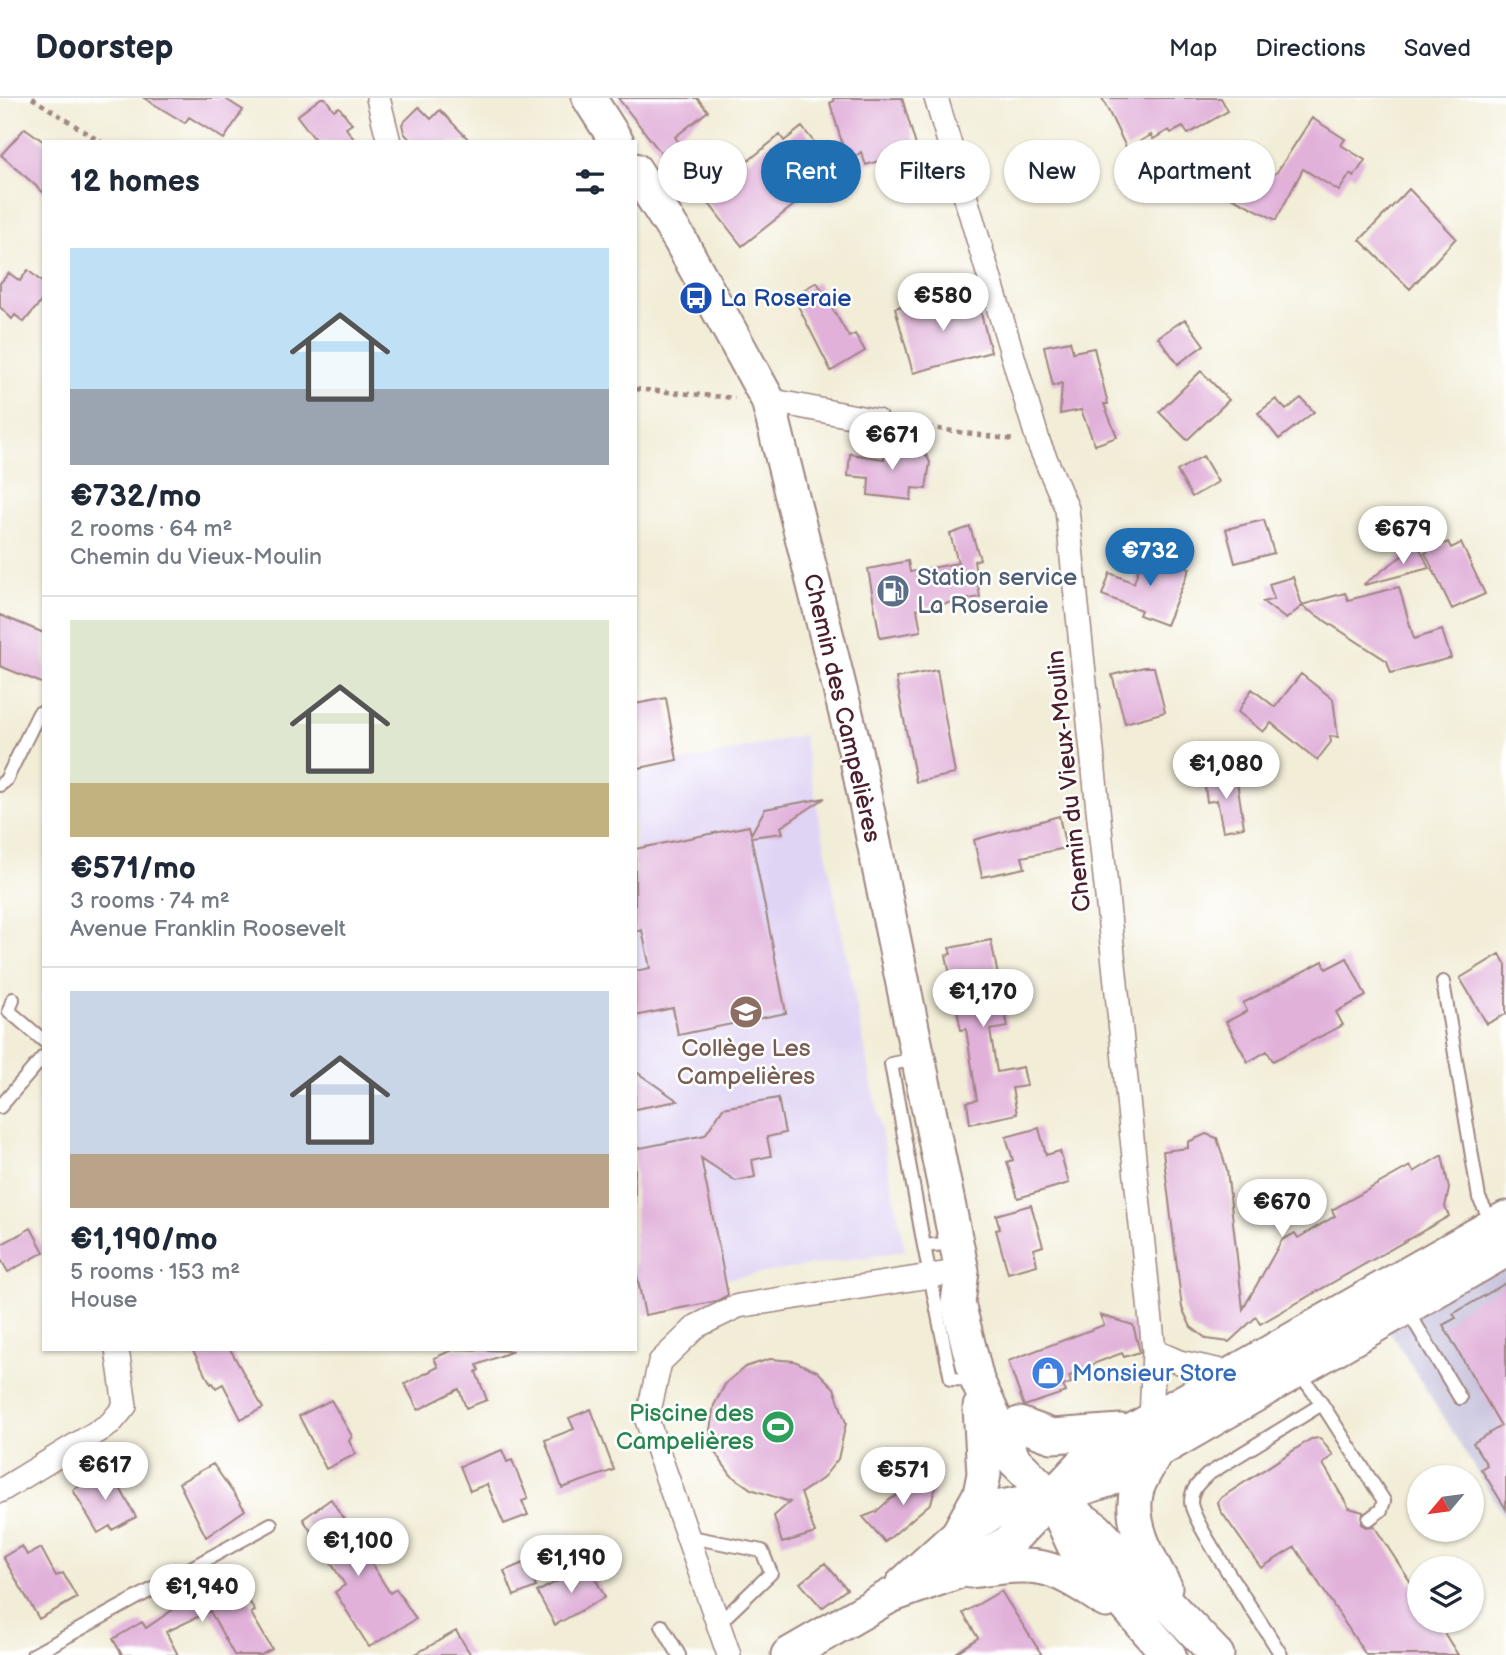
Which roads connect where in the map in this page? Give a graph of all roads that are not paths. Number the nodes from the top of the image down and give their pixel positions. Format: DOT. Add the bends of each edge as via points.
graph roads {
  1 [pos="378,98"];
  2 [pos="589,98"];
  3 [pos="936,98"];
  4 [pos="388,140"];
  5 [pos="616,140"];
  6 [pos="637,173"];
  7 [pos="768,400"];
  8 [pos="877,421"];
  9 [pos="39,713"];
  10 [pos="0,785"];
  11 [pos="1443,982"];
  12 [pos="13,999"];
  13 [pos="42,1039"];
  14 [pos="42,1058"];
  15 [pos="0,1107"];
  16 [pos="1503,1235"];
  17 [pos="947,1263"];
  18 [pos="1398,1294"];
  19 [pos="117,1351"];
  20 [pos="1154,1351"];
  21 [pos="1297,1370"];
  22 [pos="977,1380"];
  23 [pos="1239,1386"];
  24 [pos="1460,1398"];
  25 [pos="1322,1404"];
  26 [pos="1018,1424"];
  27 [pos="1147,1433"];
  28 [pos="0,1492"];
  29 [pos="1052,1499"];
  30 [pos="1369,1519"];
  31 [pos="271,1524"];
  32 [pos="957,1535"];
  33 [pos="686,1536"];
  34 [pos="957,1572"];
  35 [pos="890,1596"];
  36 [pos="1137,1621"];
  37 [pos="1185,1622"];
  38 [pos="718,1624"];
  39 [pos="662,1626"];
  40 [pos="33,1655"];
  41 [pos="679,1655"];
  42 [pos="729,1655"];
  43 [pos="788,1655"];
  44 [pos="1169,1655"];
  45 [pos="1217,1655"];
  46 [pos="1282,1655"];
  1 -- 4 [label="street"];
  2 -- 5 [label="main road"];
  3 -- 20 [label="street, Chemin du Vieux-Moulin" via="1039,444 1067,509"];
  6 -- 7 [label="main road, Chemin des Campelières" via="680,240"];
  7 -- 8 [label="street"];
  7 -- 17 [label="main road, Chemin des Campelières" via="855,750 917,1058"];
  9 -- 10 [label="lane"];
  11 -- 16 [label="lane" via="1479,1198"];
  12 -- 13 [label="lane" via="9,1012"];
  14 -- 15 [label="lane"];
  16 -- 18 [label="main road"];
  17 -- 22 [label="main road, Chemin des Campelières"];
  17 -- 26 [label="main road, Chemin des Campelières" via="979,1297"];
  17 -- 33 [label="street" via="738,1306 697,1326 660,1362 647,1420"];
  18 -- 21 [label="main road"];
  18 -- 23 [label="main road"];
  18 -- 24 [label="lane"];
  19 -- 28 [label="street" via="125,1406 110,1424"];
  20 -- 23 [label="street"];
  20 -- 27 [label="street, Chemin du Vieux-Moulin"];
  21 -- 23 [label="main road"];
  21 -- 25 [label="lane"];
  22 -- 29 [label="main road, Chemin des Campelières" via="1014,1460"];
  22 -- 32 [label="main road" via="984,1474 980,1494"];
  23 -- 27 [label="main road"];
  25 -- 30 [label="lane" via="1384,1501"];
  25 -- 46 [label="lane" via="1207,1475 1194,1487 1191,1501 1201,1527"];
  26 -- 27 [label="main road" via="1052,1436"];
  26 -- 29 [label="main road, Chemin des Campelières" via="1035,1450"];
  27 -- 29 [label="main road" via="1108,1480"];
  27 -- 37 [label="main road" via="1133,1517 1152,1564"];
  29 -- 32 [label="main road" via="1001,1507"];
  29 -- 34 [label="main road" via="1009,1542"];
  29 -- 36 [label="main road" via="1074,1546"];
  29 -- 37 [label="main road" via="1096,1529"];
  31 -- 40 [label="lane"];
  32 -- 35 [label="main road"];
  33 -- 38 [label="street"];
  33 -- 38 [label="lane" via="762,1551 771,1573"];
  34 -- 35 [label="main road"];
  34 -- 36 [label="main road" via="1039,1565 1069,1576"];
  35 -- 43 [label="main road"];
  36 -- 44 [label="main road"];
  37 -- 45 [label="main road"];
  38 -- 42 [label="street"];
  39 -- 41 [label="lane"];
}
